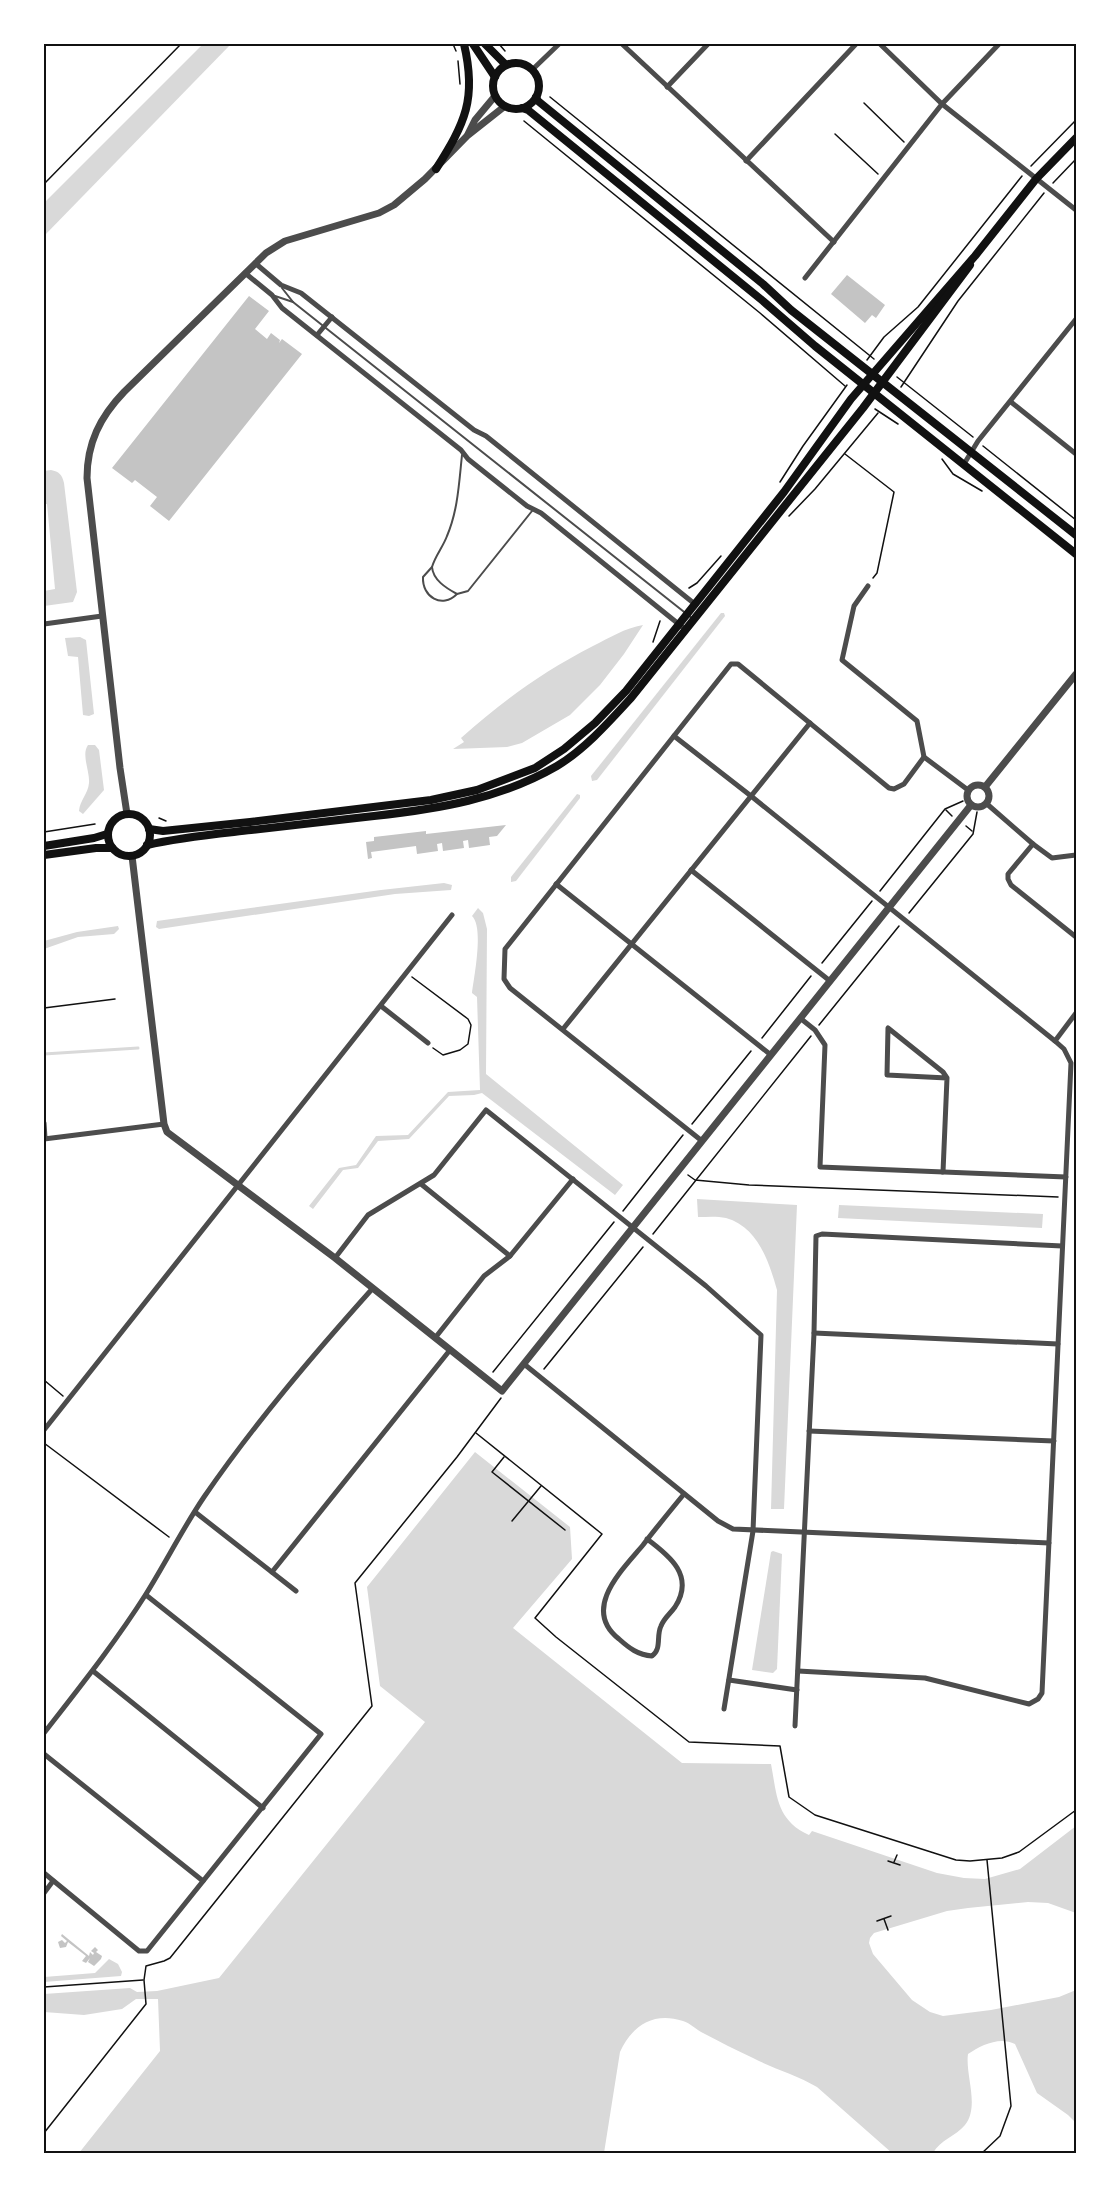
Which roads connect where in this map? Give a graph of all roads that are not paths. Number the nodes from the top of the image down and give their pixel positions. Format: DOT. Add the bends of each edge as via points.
graph roads {
  1 [pos="464,44"];
  2 [pos="473,44"];
  3 [pos="485,44"];
  4 [pos="559,44"];
  5 [pos="622,44"];
  6 [pos="708,44"];
  7 [pos="856,44"];
  8 [pos="880,44"];
  9 [pos="999,44"];
  10 [pos="506,65"];
  11 [pos="532,70"];
  12 [pos="495,77"];
  13 [pos="667,87"];
  14 [pos="495,96"];
  15 [pos="536,97"];
  16 [pos="942,104"];
  17 [pos="506,106"];
  18 [pos="522,108"];
  19 [pos="467,136"];
  20 [pos="1077,138"];
  21 [pos="746,160"];
  22 [pos="436,169"];
  23 [pos="1036,179"];
  24 [pos="1077,210"];
  25 [pos="834,242"];
  26 [pos="975,256"];
  27 [pos="255,263"];
  28 [pos="245,273"];
  29 [pos="805,278"];
  30 [pos="281,285"];
  31 [pos="272,295"];
  32 [pos="292,302"];
  33 [pos="332,317"];
  34 [pos="1077,319"];
  35 [pos="324,326"];
  36 [pos="317,335"];
  37 [pos="872,375"];
  38 [pos="882,383"];
  39 [pos="864,384"];
  40 [pos="875,393"];
  41 [pos="1011,402"];
  42 [pos="973,452"];
  43 [pos="463,453"];
  44 [pos="1077,454"];
  45 [pos="964,464"];
  46 [pos="534,509"];
  47 [pos="1077,535"];
  48 [pos="1077,554"];
  49 [pos="432,567"];
  50 [pos="868,586"];
  51 [pos="457,594"];
  52 [pos="699,607"];
  53 [pos="687,614"];
  54 [pos="102,616"];
  55 [pos="694,620"];
  56 [pos="44,624"];
  57 [pos="679,624"];
  58 [pos="686,630"];
  59 [pos="1077,674"];
  60 [pos="810,723"];
  61 [pos="674,736"];
  62 [pos="924,757"];
  63 [pos="985,787"];
  64 [pos="968,790"];
  65 [pos="751,796"];
  66 [pos="969,802"];
  67 [pos="987,804"];
  68 [pos="127,814"];
  69 [pos="149,829"];
  70 [pos="107,834"];
  71 [pos="1033,844"];
  72 [pos="147,845"];
  73 [pos="44,846"];
  74 [pos="112,848"];
  75 [pos="44,855"];
  76 [pos="1077,855"];
  77 [pos="132,856"];
  78 [pos="691,870"];
  79 [pos="556,884"];
  80 [pos="890,908"];
  81 [pos="452,915"];
  82 [pos="1077,937"];
  83 [pos="632,944"];
  84 [pos="830,981"];
  85 [pos="381,1006"];
  86 [pos="1077,1013"];
  87 [pos="800,1018"];
  88 [pos="563,1029"];
  89 [pos="1055,1041"];
  90 [pos="428,1044"];
  91 [pos="771,1055"];
  92 [pos="947,1078"];
  93 [pos="44,1123"];
  94 [pos="164,1124"];
  95 [pos="44,1138"];
  96 [pos="702,1141"];
  97 [pos="942,1172"];
  98 [pos="1066,1177"];
  99 [pos="573,1179"];
  100 [pos="421,1184"];
  101 [pos="238,1186"];
  102 [pos="634,1228"];
  103 [pos="1062,1246"];
  104 [pos="510,1256"];
  105 [pos="335,1258"];
  106 [pos="373,1288"];
  107 [pos="814,1333"];
  108 [pos="435,1338"];
  109 [pos="1058,1344"];
  110 [pos="450,1350"];
  111 [pos="524,1364"];
  112 [pos="44,1430"];
  113 [pos="809,1431"];
  114 [pos="1054,1442"];
  115 [pos="684,1494"];
  116 [pos="195,1512"];
  117 [pos="753,1532"];
  118 [pos="804,1533"];
  119 [pos="647,1539"];
  120 [pos="1049,1543"];
  121 [pos="272,1572"];
  122 [pos="296,1591"];
  123 [pos="146,1595"];
  124 [pos="93,1671"];
  125 [pos="798,1671"];
  126 [pos="729,1680"];
  127 [pos="797,1690"];
  128 [pos="724,1709"];
  129 [pos="795,1726"];
  130 [pos="44,1733"];
  131 [pos="44,1754"];
  132 [pos="263,1808"];
  133 [pos="44,1874"];
  134 [pos="53,1881"];
  135 [pos="203,1881"];
  136 [pos="44,1893"];
  1 -- 22 [label="main road" via="468,106 460,130"];
  2 -- 12 [label="main road"];
  3 -- 10 [label="main road"];
  4 -- 11 [label="street"];
  5 -- 13 [label="street"];
  6 -- 13 [label="street"];
  7 -- 21 [label="street"];
  8 -- 16 [label="street"];
  9 -- 16 [label="street"];
  10 -- 11 [label="main road" via="520,63"];
  10 -- 12 [label="main road"];
  11 -- 15 [label="main road" via="539,83"];
  12 -- 14 [label="main road"];
  13 -- 21 [label="street"];
  14 -- 17 [label="main road"];
  14 -- 19 [label="street"];
  15 -- 18 [label="main road"];
  15 -- 37 [label="main road"];
  16 -- 23 [label="street"];
  16 -- 25 [label="street"];
  17 -- 18 [label="main road"];
  17 -- 19 [label="street"];
  18 -- 39 [label="main road"];
  19 -- 22 [label="street"];
  20 -- 23 [label="main road"];
  21 -- 25 [label="street"];
  22 -- 27 [label="street" via="386,209 285,242"];
  23 -- 24 [label="street"];
  23 -- 26 [label="main road"];
  25 -- 29 [label="street"];
  26 -- 37 [label="main road"];
  26 -- 38 [label="main road"];
  27 -- 28 [label="street"];
  27 -- 30 [label="street"];
  28 -- 31 [label="street"];
  28 -- 54 [label="street" via="109,408 96,430 87,464 87,486"];
  30 -- 32 [label="lane"];
  30 -- 33 [label="street" via="298,291"];
  31 -- 32 [label="lane"];
  31 -- 36 [label="street" via="282,308"];
  32 -- 35 [label="lane"];
  33 -- 35 [label="street"];
  33 -- 52 [label="street"];
  34 -- 41 [label="street"];
  35 -- 36 [label="street"];
  35 -- 53 [label="lane"];
  36 -- 43 [label="street"];
  37 -- 38 [label="main road"];
  37 -- 39 [label="main road"];
  38 -- 40 [label="main road"];
  38 -- 42 [label="main road"];
  39 -- 40 [label="main road"];
  39 -- 52 [label="main road"];
  40 -- 45 [label="main road"];
  40 -- 52 [label="main road"];
  41 -- 42 [label="street"];
  41 -- 44 [label="street"];
  42 -- 45 [label="street"];
  42 -- 47 [label="main road"];
  43 -- 46 [label="street"];
  43 -- 49 [label="lane" via="454,516"];
  45 -- 48 [label="main road"];
  46 -- 51 [label="lane" via="470,589"];
  46 -- 57 [label="street"];
  49 -- 51 [label="lane" via="436,578"];
  49 -- 51 [label="lane" via="423,577 428,595 443,601"];
  50 -- 62 [label="street" via="854,606 842,660 916,721"];
  52 -- 53 [label="main road"];
  52 -- 55 [label="main road"];
  53 -- 55 [label="lane"];
  53 -- 57 [label="main road"];
  54 -- 56 [label="street"];
  54 -- 68 [label="street"];
  55 -- 58 [label="main road"];
  57 -- 58 [label="street"];
  57 -- 69 [label="main road" via="595,723 550,759 508,780 431,800 163,831"];
  58 -- 72 [label="main road" via="631,698 588,742 558,765 503,792 430,810"];
  59 -- 63 [label="street"];
  60 -- 61 [label="street" via="738,664 731,664"];
  60 -- 62 [label="street" via="889,788 904,784"];
  60 -- 65 [label="street"];
  61 -- 65 [label="street"];
  61 -- 79 [label="street"];
  62 -- 64 [label="street"];
  63 -- 64 [label="street" via="976,785"];
  63 -- 67 [label="street" via="990,797"];
  64 -- 66 [label="street"];
  65 -- 78 [label="street"];
  65 -- 80 [label="street"];
  66 -- 67 [label="street" via="979,808"];
  66 -- 80 [label="street"];
  67 -- 71 [label="street"];
  68 -- 69 [label="main road" via="142,818"];
  68 -- 70 [label="main road" via="112,821"];
  69 -- 72 [label="main road"];
  70 -- 73 [label="main road"];
  70 -- 74 [label="main road"];
  71 -- 76 [label="street" via="1052,858"];
  71 -- 82 [label="street" via="1008,879"];
  72 -- 77 [label="main road"];
  74 -- 75 [label="main road"];
  74 -- 77 [label="main road"];
  77 -- 94 [label="street"];
  78 -- 83 [label="street"];
  78 -- 84 [label="street"];
  79 -- 83 [label="street"];
  79 -- 88 [label="street" via="505,949 504,979"];
  80 -- 84 [label="street"];
  80 -- 89 [label="street"];
  81 -- 85 [label="street"];
  83 -- 88 [label="street"];
  83 -- 91 [label="street"];
  84 -- 87 [label="street"];
  85 -- 90 [label="street"];
  85 -- 101 [label="street"];
  86 -- 89 [label="street"];
  87 -- 91 [label="street"];
  87 -- 97 [label="street" via="825,1045 820,1167"];
  88 -- 96 [label="street"];
  89 -- 98 [label="street" via="1071,1063"];
  91 -- 96 [label="street"];
  92 -- 92 [label="street" via="943,1072 888,1028 887,1075"];
  92 -- 97 [label="street"];
  93 -- 95 [label="street"];
  94 -- 95 [label="street"];
  94 -- 101 [label="street" via="167,1132"];
  96 -- 102 [label="street"];
  97 -- 98 [label="street"];
  98 -- 103 [label="street"];
  99 -- 100 [label="street" via="486,1110 434,1175"];
  99 -- 102 [label="street"];
  99 -- 104 [label="street"];
  100 -- 104 [label="street"];
  100 -- 105 [label="street" via="368,1215"];
  101 -- 105 [label="street"];
  101 -- 112 [label="street"];
  102 -- 111 [label="street"];
  102 -- 117 [label="street" via="761,1335"];
  103 -- 107 [label="street" via="816,1236"];
  103 -- 109 [label="street"];
  104 -- 108 [label="street" via="484,1276"];
  105 -- 106 [label="street"];
  106 -- 108 [label="street"];
  106 -- 116 [label="street" via="279,1397"];
  107 -- 109 [label="street"];
  107 -- 113 [label="street"];
  108 -- 110 [label="street"];
  109 -- 114 [label="street"];
  110 -- 111 [label="street" via="502,1391"];
  110 -- 121 [label="street"];
  111 -- 115 [label="street"];
  113 -- 114 [label="street"];
  113 -- 118 [label="street"];
  114 -- 120 [label="street"];
  115 -- 117 [label="street" via="718,1521 733,1529"];
  115 -- 119 [label="street"];
  116 -- 121 [label="street"];
  116 -- 123 [label="street"];
  117 -- 118 [label="street"];
  117 -- 126 [label="street"];
  118 -- 120 [label="street"];
  118 -- 125 [label="street"];
  119 -- 119 [label="street" via="611,1583 604,1612 612,1634 642,1655 652,1656 658,1649 662,1622 680,1597 682,1584 680,1571 670,1556"];
  120 -- 125 [label="street" via="1042,1693 1038,1700 1029,1704 926,1678"];
  121 -- 122 [label="street"];
  123 -- 124 [label="street"];
  123 -- 132 [label="street" via="321,1734"];
  124 -- 130 [label="street"];
  124 -- 132 [label="street"];
  125 -- 127 [label="street"];
  126 -- 127 [label="street"];
  126 -- 128 [label="street"];
  127 -- 129 [label="street"];
  131 -- 135 [label="street"];
  132 -- 135 [label="street"];
  133 -- 134 [label="street"];
  134 -- 135 [label="street" via="144,1952"];
  134 -- 136 [label="street"];
}
